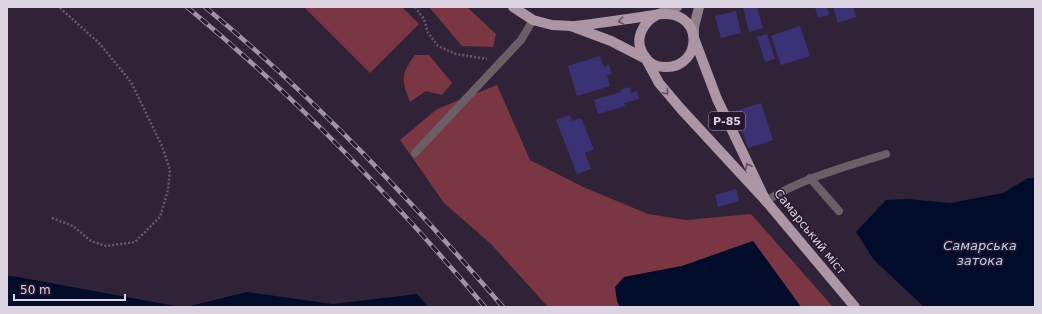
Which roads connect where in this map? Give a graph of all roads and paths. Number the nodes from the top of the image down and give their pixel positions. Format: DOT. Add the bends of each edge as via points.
graph roads {
  1 [pos="59,7"];
  2 [pos="415,7"];
  3 [pos="513,7"];
  4 [pos="677,7"];
  5 [pos="699,7"];
  6 [pos="659,14"];
  7 [pos="533,20"];
  8 [pos="571,26"];
  9 [pos="694,38"];
  10 [pos="646,59"];
  11 [pos="502,62"];
  12 [pos="416,153"];
  13 [pos="886,154"];
  14 [pos="810,178"];
  15 [pos="766,201"];
  16 [pos="839,211"];
  17 [pos="52,218"];
  18 [pos="855,307"];
  1 -- 17 [label="path" via="100,44 131,82 162,146 170,170 168,190 160,217 135,242 106,246 91,240 73,226"];
  2 -- 11 [label="path" via="424,19 428,33 438,46 456,54"];
  3 -- 7 [label="main road"];
  4 -- 6 [label="main road"];
  5 -- 9 [label="main road"];
  6 -- 8 [label="main road, one-way"];
  6 -- 9 [label="main road, Р-85" via="675,14 682,18 692,30"];
  6 -- 10 [label="main road" via="650,18 640,33 641,51"];
  7 -- 8 [label="main road"];
  7 -- 11 [label="lane" via="521,40"];
  8 -- 10 [label="main road" via="611,41"];
  9 -- 10 [label="main road" via="690,54 678,65 661,67"];
  15 -- 9 [label="main road, Самарський міст / Р-85, one-way" via="723,113"];
  10 -- 15 [label="main road, one-way" via="659,83 676,104"];
  11 -- 12 [label="lane"];
  13 -- 14 [label="lane"];
  14 -- 15 [label="lane"];
  14 -- 16 [label="lane"];
  15 -- 18 [label="main road, Самарський міст / Р-85"];
}
